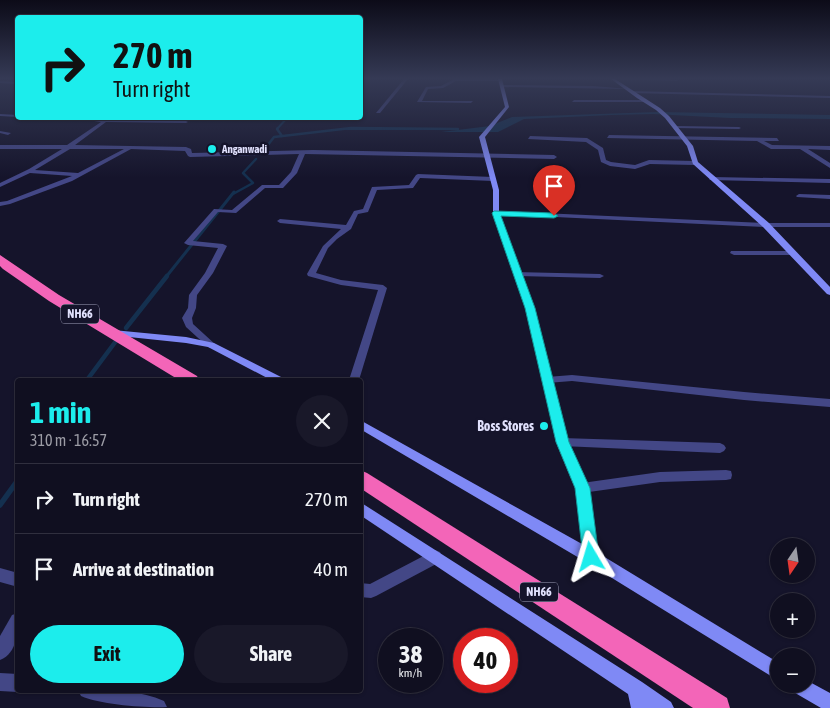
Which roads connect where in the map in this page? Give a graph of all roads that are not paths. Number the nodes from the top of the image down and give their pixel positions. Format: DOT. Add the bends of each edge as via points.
graph roads {
  1 [pos="503,112"];
  2 [pos="661,112"];
  3 [pos="0,115"];
  4 [pos="15,116"];
  5 [pos="97,120"];
  6 [pos="107,121"];
  7 [pos="186,122"];
  8 [pos="677,127"];
  9 [pos="739,128"];
  10 [pos="0,132"];
  11 [pos="8,133"];
  12 [pos="609,137"];
  13 [pos="530,138"];
  14 [pos="685,138"];
  15 [pos="754,139"];
  16 [pos="777,140"];
  17 [pos="0,147"];
  18 [pos="132,147"];
  19 [pos="65,148"];
  20 [pos="801,148"];
  21 [pos="830,148"];
  22 [pos="303,152"];
  23 [pos="487,156"];
  24 [pos="554,157"];
  25 [pos="695,163"];
  26 [pos="830,166"];
  27 [pos="27,171"];
  28 [pos="78,175"];
  29 [pos="493,179"];
  30 [pos="712,179"];
  31 [pos="830,181"];
  32 [pos="0,185"];
  33 [pos="799,196"];
  34 [pos="830,197"];
  35 [pos="0,204"];
  36 [pos="496,213"];
  37 [pos="280,221"];
  38 [pos="766,225"];
  39 [pos="830,225"];
  40 [pos="348,226"];
  41 [pos="734,253"];
  42 [pos="792,253"];
  43 [pos="2,265"];
  44 [pos="518,274"];
  45 [pos="600,276"];
  46 [pos="830,292"];
  47 [pos="113,333"];
  48 [pos="211,345"];
  49 [pos="164,365"];
  50 [pos="176,378"];
  51 [pos="187,378"];
  52 [pos="276,378"];
  53 [pos="355,378"];
  54 [pos="547,380"];
  55 [pos="830,403"];
  56 [pos="363,426"];
  57 [pos="562,442"];
  58 [pos="720,448"];
  59 [pos="726,475"];
  60 [pos="363,480"];
  61 [pos="582,488"];
  62 [pos="363,510"];
  63 [pos="434,557"];
  64 [pos="591,557"];
  65 [pos="0,575"];
  66 [pos="15,579"];
  67 [pos="363,590"];
  68 [pos="15,626"];
  69 [pos="0,652"];
  70 [pos="770,667"];
  71 [pos="0,682"];
  72 [pos="15,683"];
  73 [pos="636,688"];
  74 [pos="100,693"];
  75 [pos="812,693"];
  76 [pos="830,703"];
  77 [pos="158,707"];
  78 [pos="640,708"];
  79 [pos="665,708"];
  80 [pos="717,708"];
  1 -- 23 [label="street" via="482,137"];
  2 -- 8 [label="street"];
  3 -- 4 [label="street"];
  5 -- 6 [label="street"];
  6 -- 7 [label="street"];
  6 -- 19 [label="street"];
  8 -- 9 [label="street"];
  8 -- 14 [label="street"];
  10 -- 11 [label="street"];
  12 -- 14 [label="street"];
  13 -- 25 [label="street" via="587,140 601,150 603,161 610,164"];
  14 -- 15 [label="street"];
  14 -- 25 [label="street"];
  15 -- 16 [label="street"];
  15 -- 20 [label="street" via="771,147"];
  17 -- 19 [label="street"];
  18 -- 19 [label="street"];
  18 -- 22 [label="street" via="186,149 190,154"];
  18 -- 28 [label="street"];
  19 -- 27 [label="street"];
  20 -- 21 [label="street"];
  20 -- 26 [label="street"];
  22 -- 23 [label="street"];
  22 -- 48 [label="street" via="294,173 281,187 264,186 234,212 216,210 188,242 223,246 193,295 187,318 189,325"];
  23 -- 24 [label="street"];
  23 -- 29 [label="street"];
  25 -- 30 [label="street"];
  27 -- 28 [label="street"];
  27 -- 32 [label="street"];
  28 -- 35 [label="street"];
  29 -- 36 [label="street"];
  29 -- 40 [label="street" via="418,176 411,187 374,188 366,211 356,212"];
  30 -- 31 [label="street"];
  30 -- 38 [label="street"];
  33 -- 34 [label="street"];
  36 -- 38 [label="street"];
  36 -- 44 [label="street"];
  37 -- 40 [label="street"];
  38 -- 39 [label="street"];
  38 -- 42 [label="street"];
  40 -- 53 [label="street" via="331,239 310,274 383,288"];
  41 -- 42 [label="street"];
  42 -- 46 [label="street"];
  43 -- 47 [label="highway, NH66"];
  44 -- 45 [label="street"];
  44 -- 54 [label="street" via="530,308"];
  47 -- 48 [label="street"];
  47 -- 49 [label="highway, NH66"];
  48 -- 52 [label="street"];
  49 -- 50 [label="street"];
  49 -- 51 [label="highway, NH66"];
  54 -- 55 [label="street" via="572,378"];
  54 -- 57 [label="street"];
  56 -- 64 [label="street"];
  57 -- 58 [label="street"];
  57 -- 61 [label="street"];
  59 -- 61 [label="street" via="660,477"];
  60 -- 80 [label="highway, NH66"];
  61 -- 64 [label="street"];
  62 -- 63 [label="street"];
  63 -- 67 [label="street" via="371,591"];
  63 -- 73 [label="street"];
  64 -- 70 [label="street"];
  65 -- 66 [label="street"];
  68 -- 69 [label="street"];
  71 -- 72 [label="street"];
  73 -- 78 [label="street"];
  73 -- 79 [label="street"];
  74 -- 77 [label="street"];
  75 -- 76 [label="street"];
}
